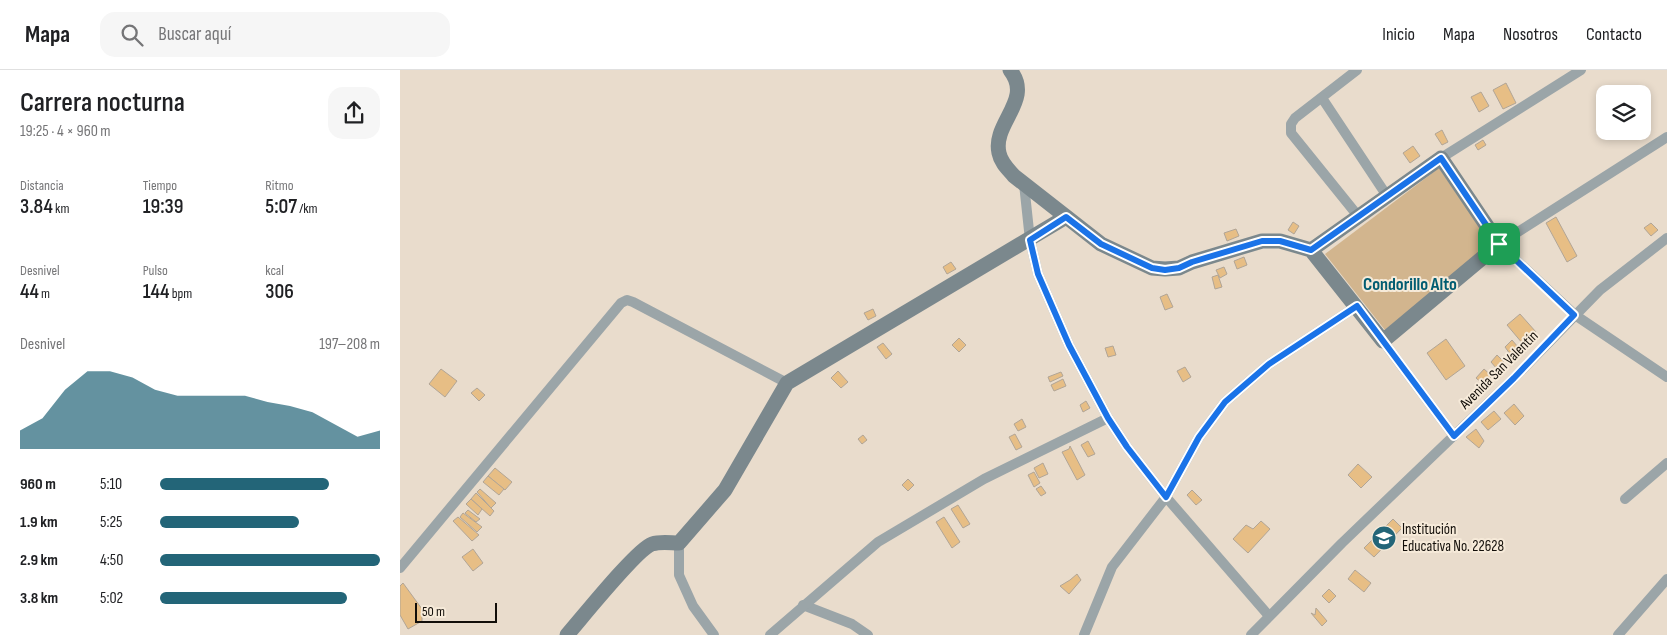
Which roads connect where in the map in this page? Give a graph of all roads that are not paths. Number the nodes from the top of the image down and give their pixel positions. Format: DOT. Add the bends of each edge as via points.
graph roads {
  1 [pos="1010,70"];
  2 [pos="1357,70"];
  3 [pos="1581,70"];
  4 [pos="1322,98"];
  5 [pos="1667,137"];
  6 [pos="1441,158"];
  7 [pos="1024,184"];
  8 [pos="1387,196"];
  9 [pos="1358,216"];
  10 [pos="1066,217"];
  11 [pos="1667,238"];
  12 [pos="1030,240"];
  13 [pos="1499,244"];
  14 [pos="1311,250"];
  15 [pos="1357,306"];
  16 [pos="1574,315"];
  17 [pos="1383,341"];
  18 [pos="1667,377"];
  19 [pos="787,383"];
  20 [pos="1108,418"];
  21 [pos="1454,436"];
  22 [pos="1667,463"];
  23 [pos="1166,497"];
  24 [pos="1625,499"];
  25 [pos="679,543"];
  26 [pos="400,568"];
  27 [pos="1667,578"];
  28 [pos="803,606"];
  29 [pos="1269,616"];
  30 [pos="567,635"];
  31 [pos="714,635"];
  32 [pos="770,635"];
  33 [pos="868,635"];
  34 [pos="1084,635"];
  35 [pos="1251,635"];
  36 [pos="1618,635"];
  1 -- 7 [label="street" via="1015,76 1018,92 998,140 999,154 1004,166"];
  2 -- 4 [label="street"];
  3 -- 6 [label="street"];
  4 -- 8 [label="street"];
  4 -- 9 [label="street" via="1295,118 1290,124 1291,133"];
  5 -- 13 [label="street"];
  6 -- 8 [label="street"];
  6 -- 13 [label="street"];
  7 -- 10 [label="street"];
  7 -- 12 [label="street"];
  8 -- 9 [label="street"];
  9 -- 14 [label="street"];
  10 -- 12 [label="street"];
  10 -- 14 [label="street" via="1101,244 1152,268 1165,270 1262,241 1280,241"];
  11 -- 16 [label="street, Avenida San Valentín" via="1600,290"];
  12 -- 19 [label="street"];
  12 -- 20 [label="street" via="1038,274 1069,345"];
  13 -- 16 [label="street"];
  13 -- 17 [label="street"];
  14 -- 15 [label="street"];
  15 -- 17 [label="street"];
  15 -- 23 [label="street" via="1269,364 1225,402 1199,437"];
  16 -- 18 [label="street"];
  16 -- 21 [label="street, Avenida San Valentín"];
  17 -- 21 [label="street"];
  19 -- 25 [label="street" via="725,490"];
  19 -- 26 [label="street" via="633,302 620,303"];
  20 -- 23 [label="street"];
  20 -- 28 [label="street" via="984,479 878,542"];
  21 -- 29 [label="street, Avenida San Valentín"];
  22 -- 24 [label="street"];
  23 -- 29 [label="street"];
  23 -- 34 [label="street" via="1112,566"];
  25 -- 30 [label="street" via="650,544"];
  25 -- 31 [label="street" via="679,575 693,606"];
  27 -- 36 [label="street"];
  28 -- 32 [label="street"];
  28 -- 33 [label="street" via="852,624"];
  29 -- 35 [label="street, Avenida San Valentín"];
}
